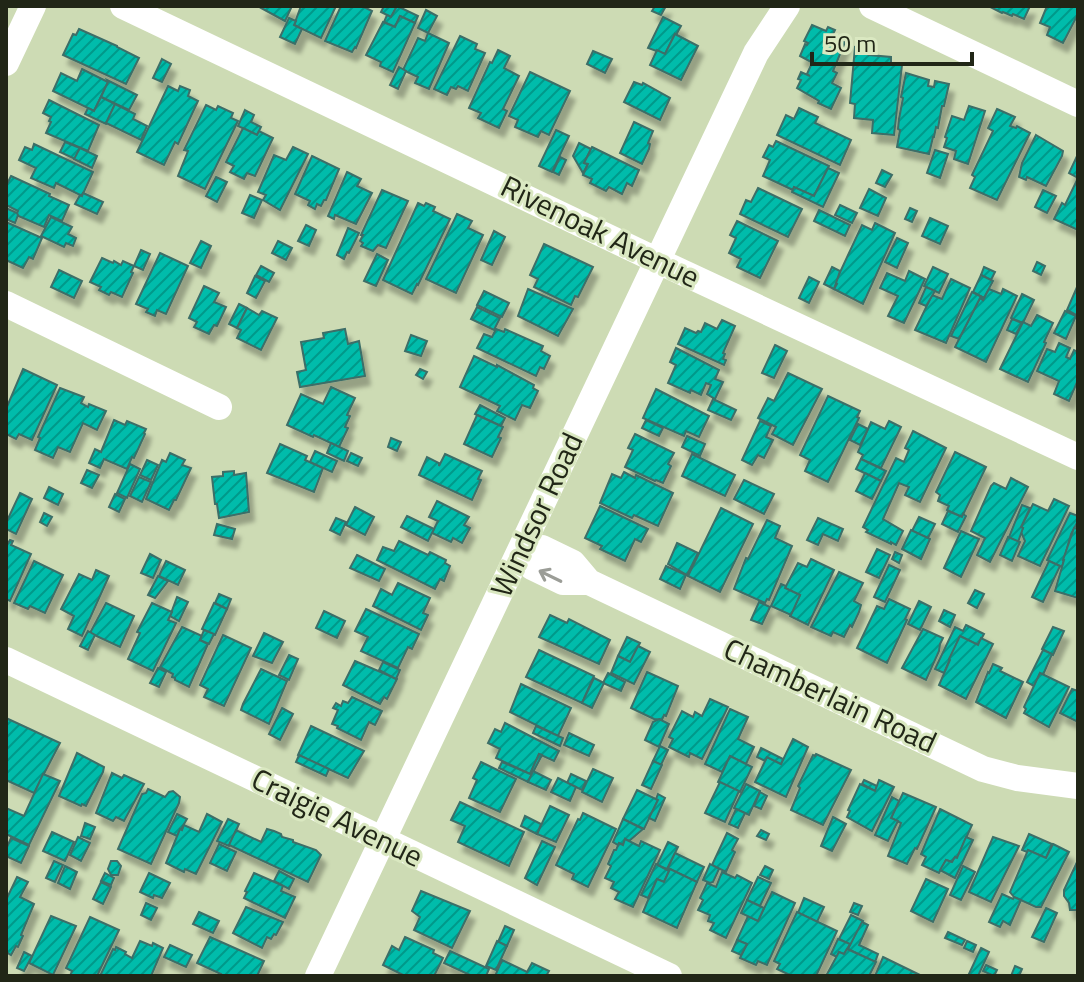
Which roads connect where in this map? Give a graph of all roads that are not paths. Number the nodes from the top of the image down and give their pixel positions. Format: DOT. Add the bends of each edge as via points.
graph roads {
  1 [pos="33,6"];
  2 [pos="123,6"];
  3 [pos="769,6"];
  4 [pos="787,6"];
  5 [pos="872,6"];
  6 [pos="756,53"];
  7 [pos="6,63"];
  8 [pos="1078,104"];
  9 [pos="658,260"];
  10 [pos="6,304"];
  11 [pos="219,407"];
  12 [pos="1078,457"];
  13 [pos="521,550"];
  14 [pos="6,660"];
  15 [pos="1078,786"];
  16 [pos="383,839"];
  17 [pos="318,976"];
  18 [pos="669,976"];
  1 -- 7 [label="street"];
  2 -- 9 [label="street, Rivenoak Avenue"];
  3 -- 6 [label="street, Windsor Road"];
  4 -- 6 [label="street, Windsor Road"];
  5 -- 8 [label="street"];
  6 -- 9 [label="street, Windsor Road"];
  9 -- 12 [label="street, Rivenoak Avenue"];
  9 -- 13 [label="street, Windsor Road"];
  10 -- 11 [label="street"];
  13 -- 15 [label="street, Chamberlain Road" via="542,548 573,563 589,582 983,769"];
  13 -- 16 [label="street, Windsor Road"];
  14 -- 16 [label="street, Craigie Avenue"];
  16 -- 17 [label="street, Windsor Road"];
  16 -- 18 [label="street, Craigie Avenue"];
}
